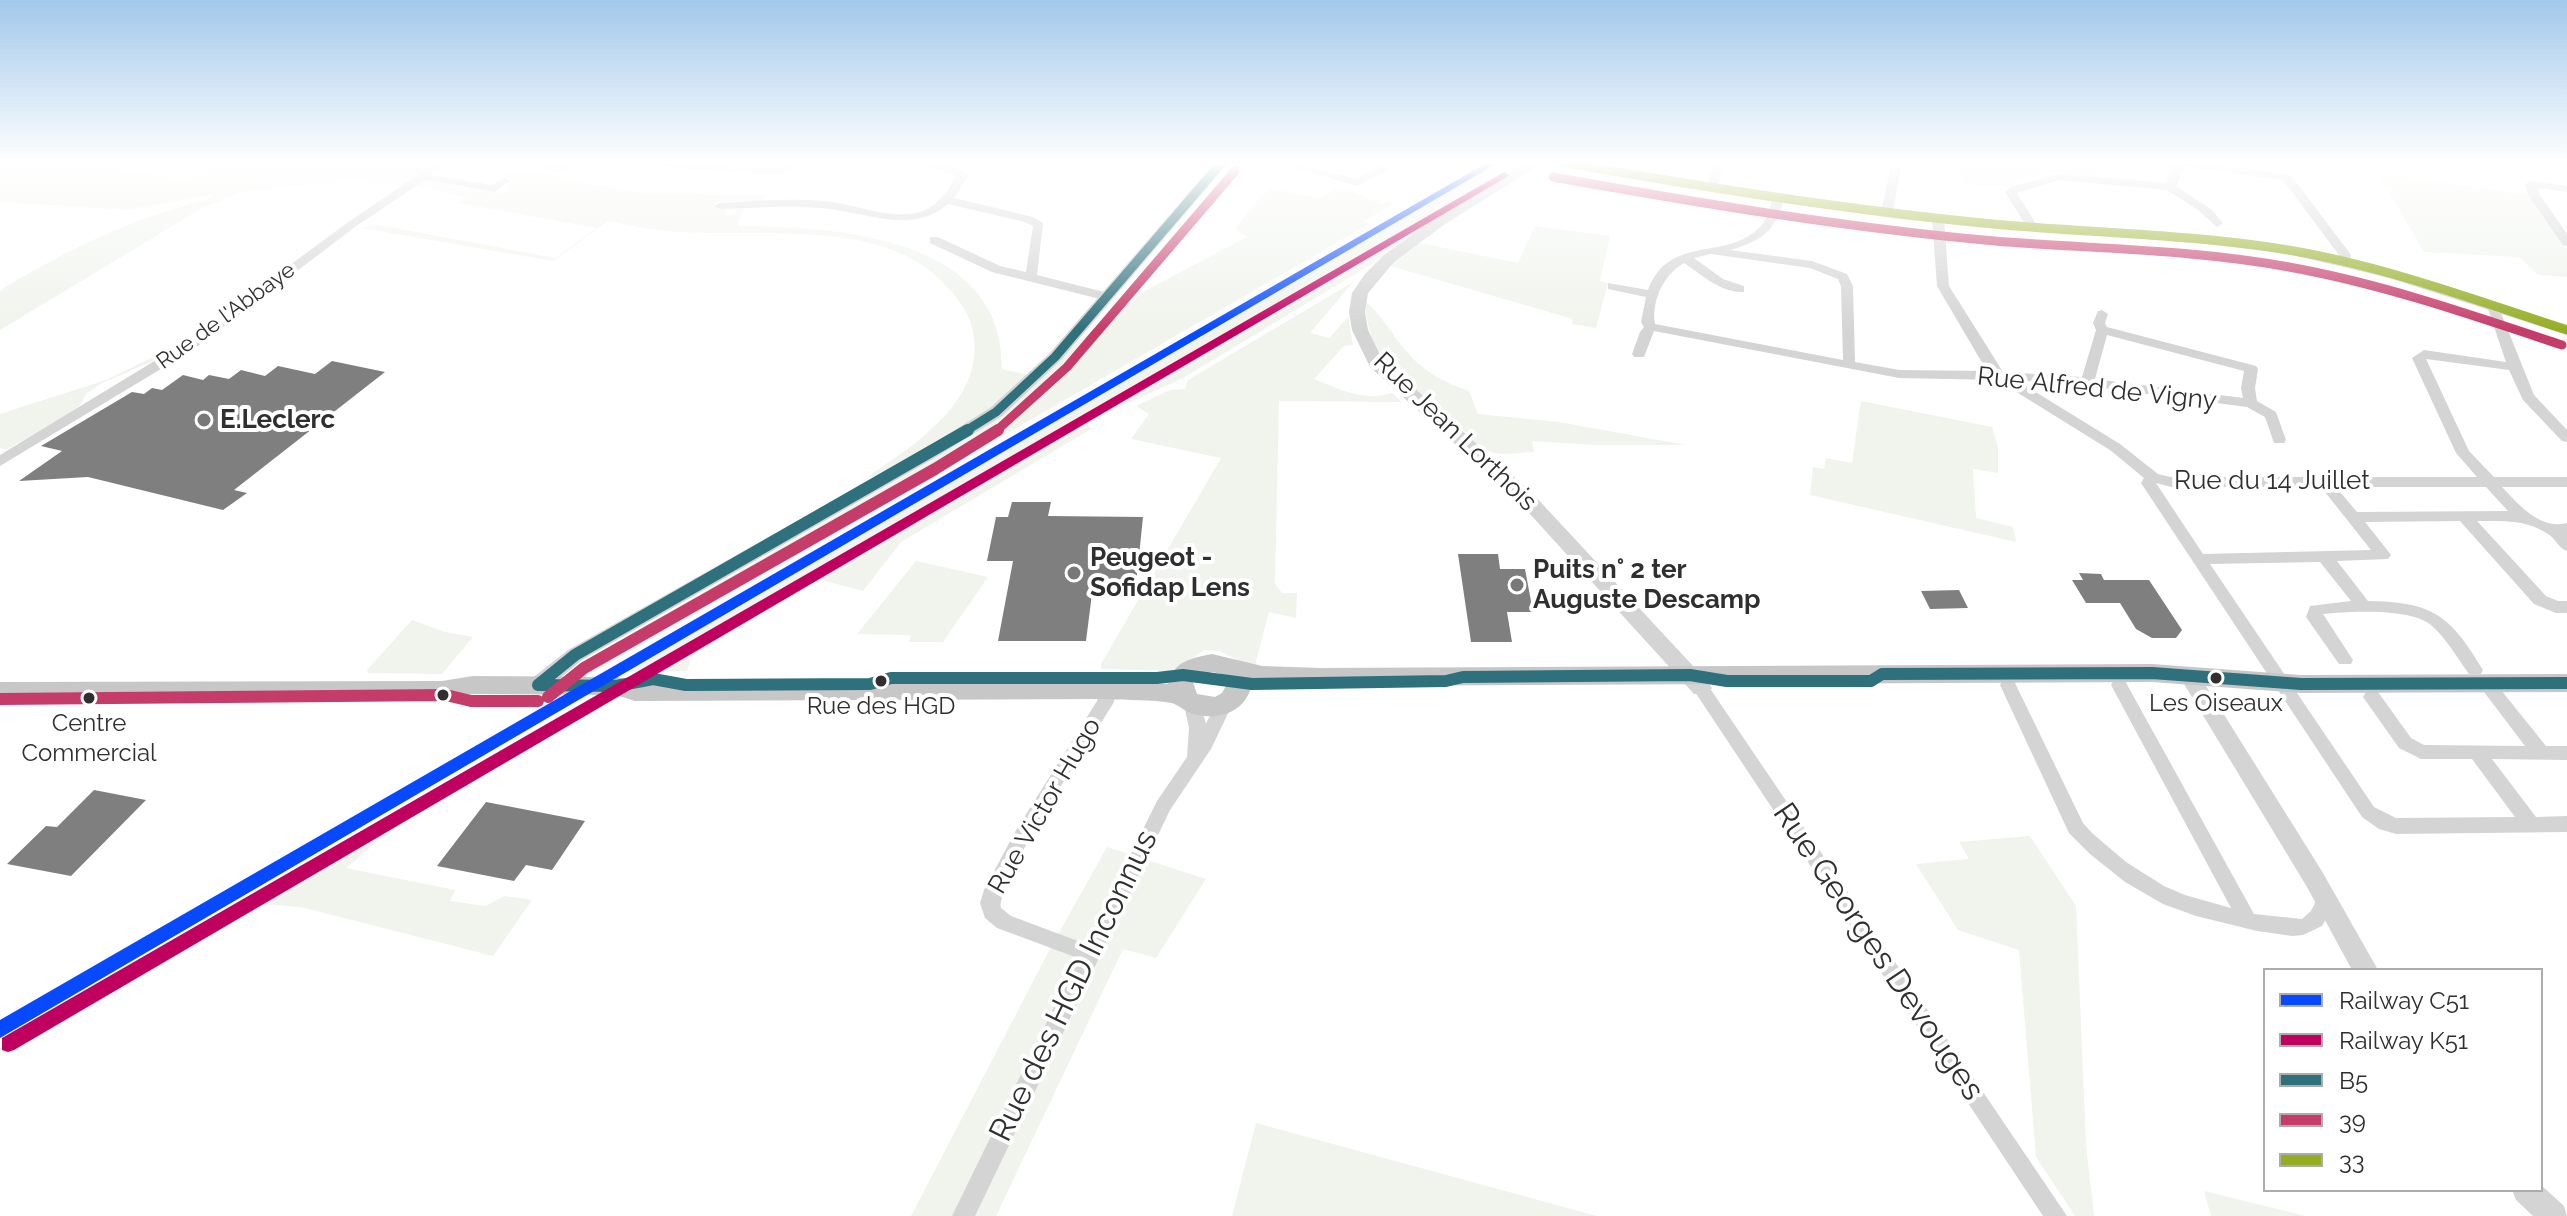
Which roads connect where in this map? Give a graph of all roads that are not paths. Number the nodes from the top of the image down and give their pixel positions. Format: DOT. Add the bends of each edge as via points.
graph roads {
  1 [pos="365,218"];
  2 [pos="1024,218"];
  3 [pos="1175,218"];
  4 [pos="1451,218"];
  5 [pos="1773,218"];
  6 [pos="1929,218"];
  7 [pos="2026,218"];
  8 [pos="2213,218"];
  9 [pos="2317,218"];
  10 [pos="2550,218"];
  11 [pos="1938,219"];
  12 [pos="2217,223"];
  13 [pos="2032,227"];
  14 [pos="934,240"];
  15 [pos="1744,242"];
  16 [pos="2567,242"];
  17 [pos="1715,251"];
  18 [pos="1754,258"];
  19 [pos="1687,259"];
  20 [pos="2344,261"];
  21 [pos="1031,277"];
  22 [pos="1612,286"];
  23 [pos="1740,289"];
  24 [pos="1653,295"];
  25 [pos="1108,297"];
  26 [pos="2493,306"];
  27 [pos="2102,314"];
  28 [pos="1651,327"];
  29 [pos="2102,330"];
  30 [pos="2567,330"];
  31 [pos="1639,354"];
  32 [pos="1847,365"];
  33 [pos="2514,367"];
  34 [pos="2000,377"];
  35 [pos="2087,382"];
  36 [pos="2251,403"];
  37 [pos="2567,438"];
  38 [pos="2279,440"];
  39 [pos="0,461"];
  40 [pos="2153,478"];
  41 [pos="2324,481"];
  42 [pos="2490,482"];
  43 [pos="2567,482"];
  44 [pos="2521,516"];
  45 [pos="2354,517"];
  46 [pos="2465,517"];
  47 [pos="2561,530"];
  48 [pos="2567,546"];
  49 [pos="2325,557"];
  50 [pos="2201,559"];
  51 [pos="2567,607"];
  52 [pos="2365,608"];
  53 [pos="2345,660"];
  54 [pos="2567,672"];
  55 [pos="2481,677"];
  56 [pos="2191,679"];
  57 [pos="2280,680"];
  58 [pos="1696,682"];
  59 [pos="0,683"];
  60 [pos="2567,683"];
  61 [pos="473,685"];
  62 [pos="547,685"];
  63 [pos="2008,685"];
  64 [pos="2119,685"];
  65 [pos="616,686"];
  66 [pos="1230,688"];
  67 [pos="1107,690"];
  68 [pos="1186,691"];
  69 [pos="0,692"];
  70 [pos="2372,697"];
  71 [pos="2541,753"];
  72 [pos="2567,753"];
  73 [pos="2478,754"];
  74 [pos="1194,761"];
  75 [pos="2531,824"];
  76 [pos="2567,824"];
  77 [pos="2326,901"];
  78 [pos="2247,919"];
  79 [pos="1090,954"];
  80 [pos="2364,968"];
  81 [pos="2528,1192"];
  82 [pos="963,1216"];
  83 [pos="2056,1216"];
  84 [pos="2554,1216"];
  1 -- 39 [label="street, Rue de l'Abbaye" via="189,346"];
  2 -- 21 [label="street" via="1039,225"];
  3 -- 25 [label="street"];
  4 -- 58 [label="street, Rue Jean Lorthois" via="1379,264 1360,293 1358,325 1376,363 1508,479"];
  5 -- 15 [label="street"];
  6 -- 11 [label="street"];
  7 -- 13 [label="street"];
  8 -- 12 [label="street"];
  9 -- 20 [label="street" via="2345,255"];
  10 -- 16 [label="street"];
  11 -- 13 [label="street"];
  11 -- 34 [label="street" via="1943,286"];
  13 -- 20 [label="street" via="2227,242"];
  14 -- 21 [label="street" via="996,269"];
  15 -- 17 [label="street"];
  15 -- 18 [label="street"];
  17 -- 18 [label="street"];
  17 -- 19 [label="street"];
  18 -- 32 [label="street" via="1812,265 1843,277"];
  19 -- 23 [label="street" via="1719,282"];
  19 -- 24 [label="street" via="1665,271"];
  20 -- 26 [label="street"];
  21 -- 25 [label="street"];
  22 -- 24 [label="street"];
  24 -- 28 [label="street" via="1647,322"];
  25 -- 62 [label="street" via="1039,375 974,426 575,655"];
  26 -- 30 [label="street"];
  26 -- 33 [label="street"];
  27 -- 29 [label="street"];
  28 -- 31 [label="street"];
  28 -- 32 [label="street, Rue Alfred de Vigny"];
  29 -- 35 [label="street"];
  29 -- 36 [label="street" via="2251,369"];
  32 -- 34 [label="street, Rue Alfred de Vigny" via="1899,374"];
  33 -- 37 [label="street" via="2528,397"];
  33 -- 42 [label="street" via="2424,354 2419,358 2459,447"];
  34 -- 35 [label="street, Rue Alfred de Vigny"];
  34 -- 40 [label="street" via="2115,447"];
  35 -- 36 [label="street, Rue Alfred de Vigny"];
  36 -- 38 [label="street, Rue Alfred de Vigny" via="2271,415"];
  40 -- 41 [label="street, Rue du 14 Juillet"];
  40 -- 50 [label="street, Rue du 14 Juillet" via="2148,483"];
  41 -- 42 [label="street, Rue du 14 Juillet"];
  41 -- 45 [label="street"];
  42 -- 43 [label="street, Rue du 14 Juillet"];
  42 -- 44 [label="street"];
  44 -- 46 [label="street"];
  44 -- 47 [label="street"];
  45 -- 46 [label="street"];
  45 -- 49 [label="street" via="2383,555"];
  46 -- 51 [label="street" via="2540,600"];
  47 -- 48 [label="street"];
  49 -- 50 [label="street"];
  49 -- 52 [label="street"];
  50 -- 57 [label="street, Rue du 14 Juillet"];
  52 -- 53 [label="street" via="2322,608 2313,614"];
  52 -- 55 [label="street" via="2427,614"];
  54 -- 55 [label="main road"];
  55 -- 57 [label="main road" via="2301,684"];
  55 -- 60 [label="main road"];
  55 -- 71 [label="street"];
  56 -- 57 [label="main road"];
  56 -- 58 [label="main road" via="2152,673"];
  56 -- 64 [label="main road" via="2160,687"];
  56 -- 77 [label="street"];
  57 -- 75 [label="street, Rue du 14 Juillet" via="2376,818 2396,826"];
  58 -- 63 [label="main road"];
  58 -- 66 [label="main road"];
  58 -- 83 [label="street, Rue Georges Devouges"];
  59 -- 61 [label="main road" via="448,679"];
  61 -- 62 [label="main road"];
  61 -- 69 [label="main road" via="442,690"];
  62 -- 65 [label="main road"];
  63 -- 64 [label="main road"];
  63 -- 78 [label="street" via="2076,828 2090,844 2170,898"];
  64 -- 78 [label="street"];
  65 -- 67 [label="main road" via="635,691"];
  65 -- 68 [label="main road" via="706,677 1128,678"];
  66 -- 68 [label="main road" via="1208,708"];
  66 -- 68 [label="main road" via="1205,663"];
  66 -- 74 [label="street, Rue des HGD Inconnus"];
  67 -- 68 [label="main road"];
  67 -- 79 [label="street, Rue Victor Hugo" via="1105,702 992,891 990,903 993,915 1004,922"];
  68 -- 74 [label="street" via="1198,728"];
  70 -- 73 [label="street" via="2411,749"];
  71 -- 72 [label="street"];
  71 -- 73 [label="street"];
  73 -- 75 [label="street"];
  74 -- 79 [label="street, Rue des HGD Inconnus" via="1163,806"];
  75 -- 76 [label="street, Rue du 14 Juillet"];
  77 -- 78 [label="street" via="2318,918 2304,927"];
  77 -- 80 [label="street"];
  79 -- 82 [label="street, Rue des HGD Inconnus"];
  81 -- 84 [label="street"];
}
